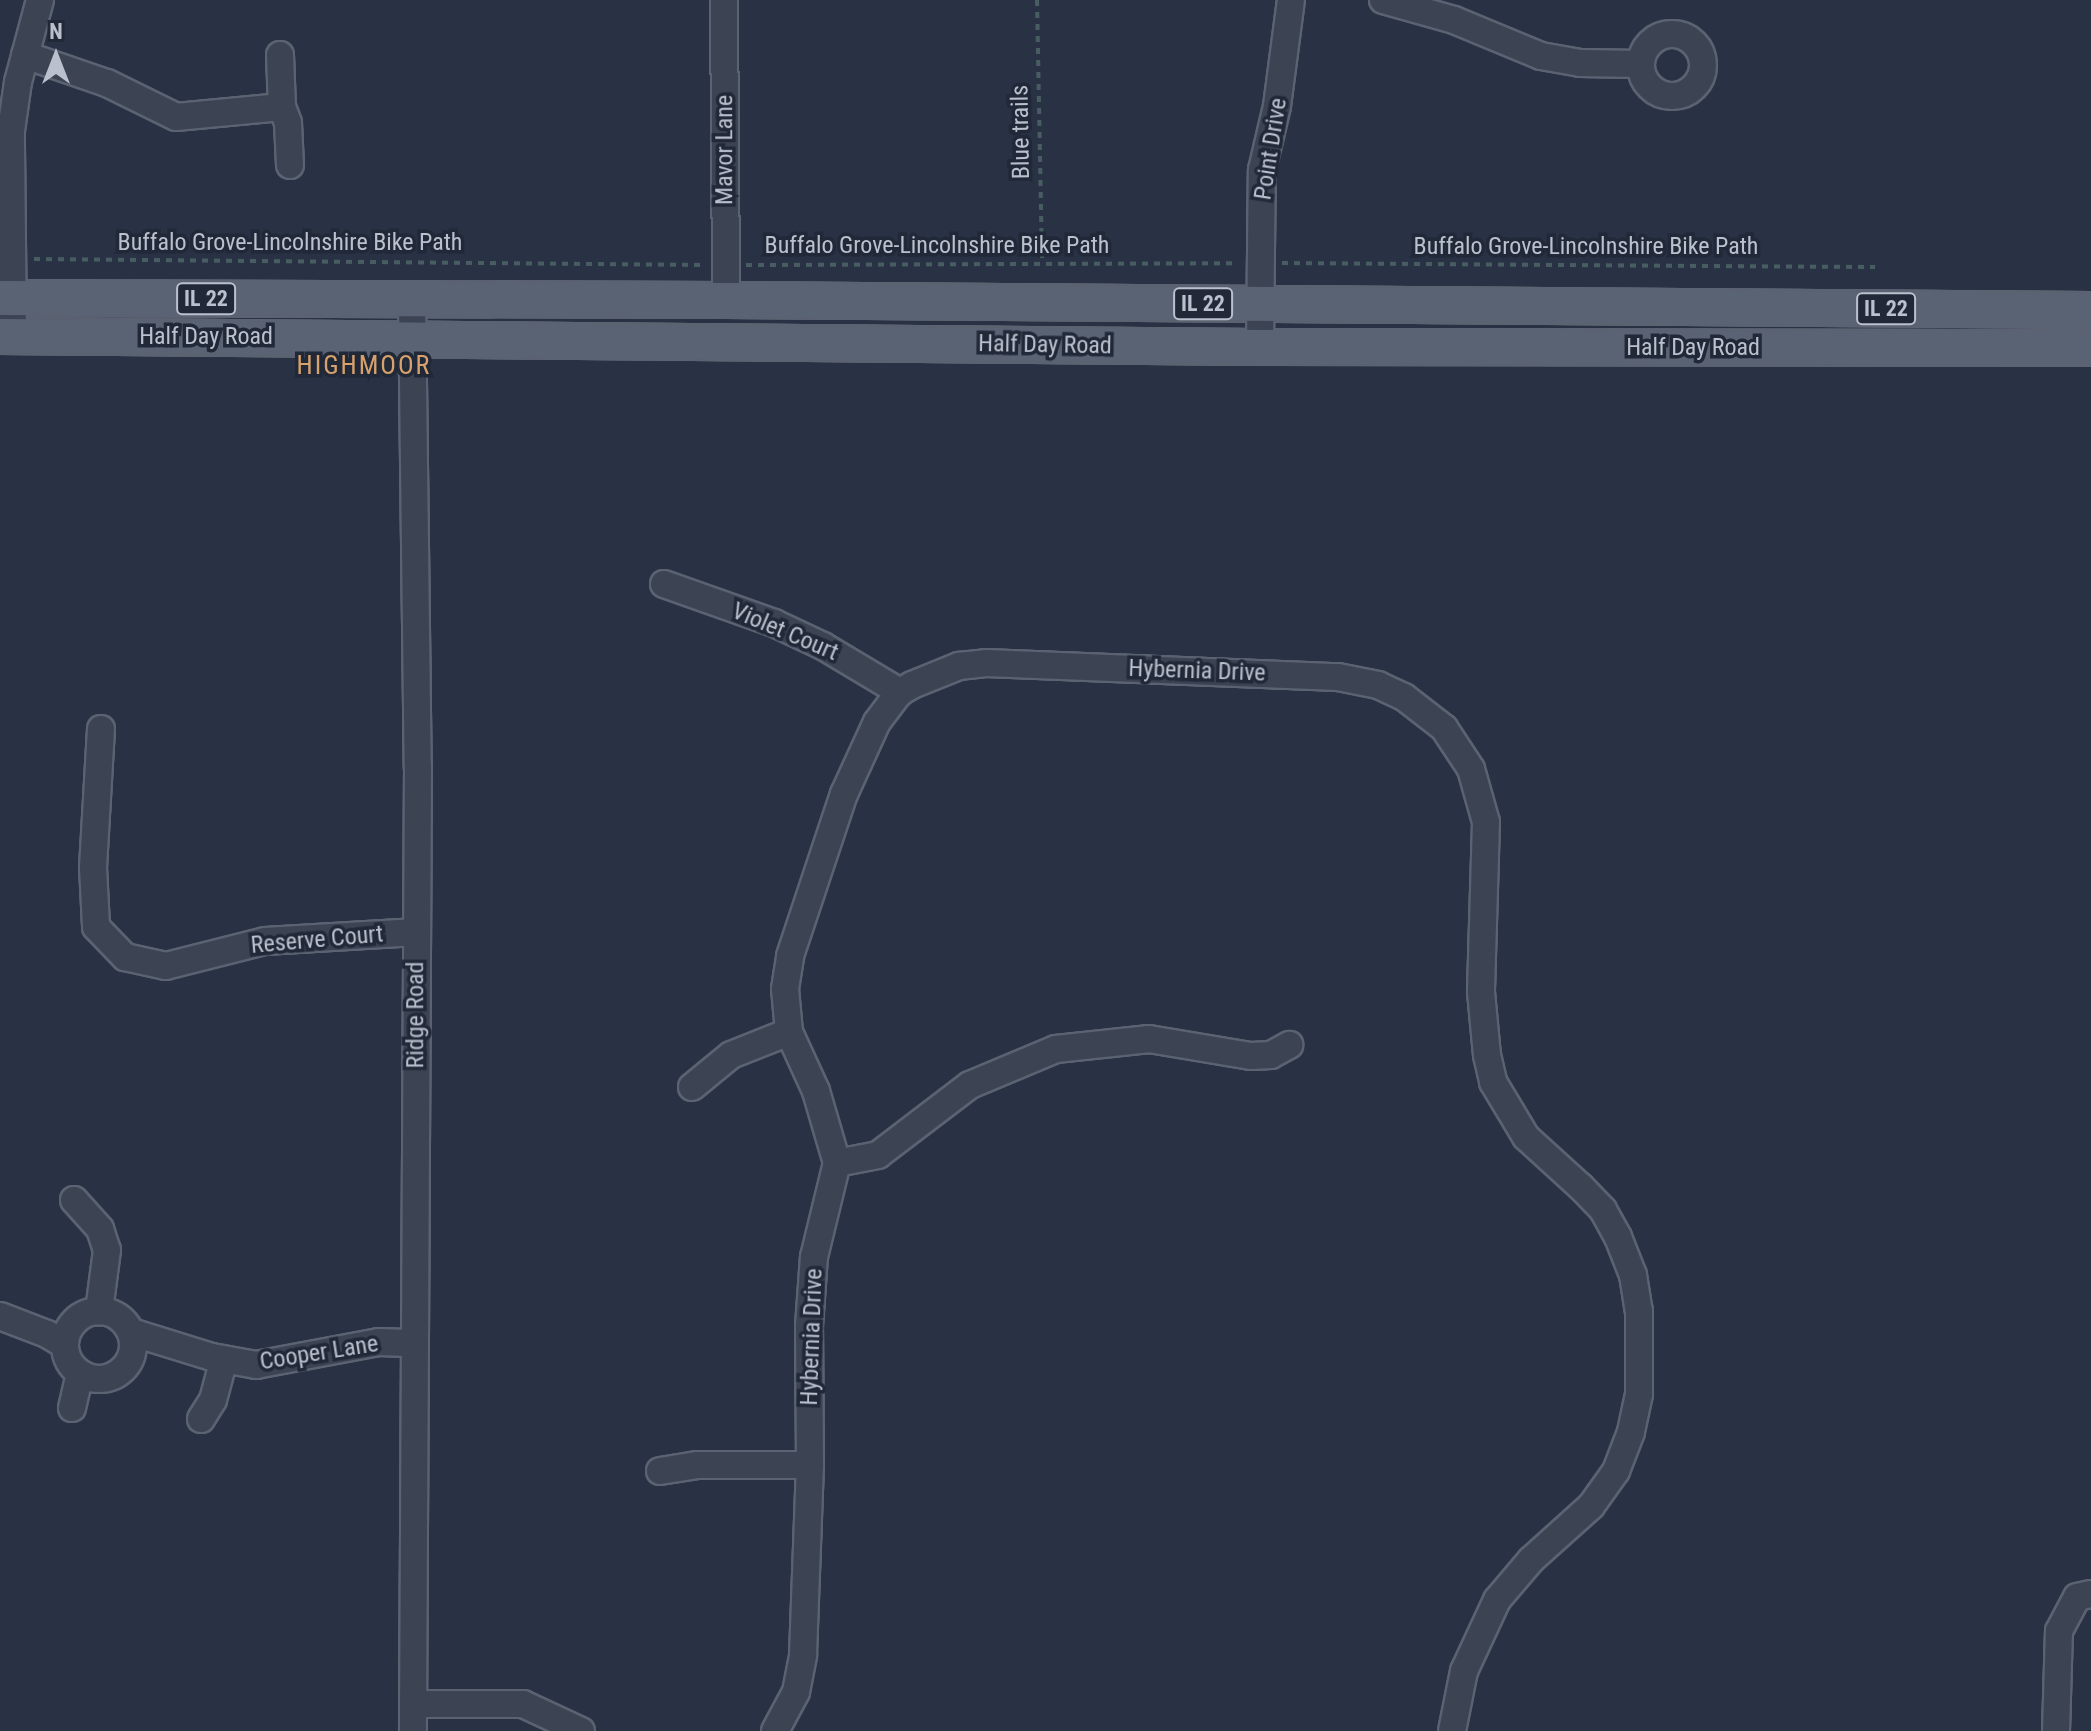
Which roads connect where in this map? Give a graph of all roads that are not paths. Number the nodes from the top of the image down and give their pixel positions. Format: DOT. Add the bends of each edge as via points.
graph roads {
  1 [pos="40,0"];
  2 [pos="724,0"];
  3 [pos="1291,0"];
  4 [pos="1383,0"];
  5 [pos="25,55"];
  6 [pos="280,55"];
  7 [pos="1641,64"];
  8 [pos="282,107"];
  9 [pos="290,165"];
  10 [pos="6,298"];
  11 [pos="412,299"];
  12 [pos="726,300"];
  13 [pos="1260,304"];
  14 [pos="2091,310"];
  15 [pos="6,336"];
  16 [pos="412,337"];
  17 [pos="1260,347"];
  18 [pos="2091,348"];
  19 [pos="664,584"];
  20 [pos="900,692"];
  21 [pos="101,729"];
  22 [pos="417,932"];
  23 [pos="789,1032"];
  24 [pos="1289,1045"];
  25 [pos="692,1087"];
  26 [pos="837,1163"];
  27 [pos="74,1200"];
  28 [pos="99,1311"];
  29 [pos="0,1316"];
  30 [pos="131,1332"];
  31 [pos="415,1343"];
  32 [pos="65,1345"];
  33 [pos="224,1359"];
  34 [pos="80,1374"];
  35 [pos="72,1408"];
  36 [pos="201,1419"];
  37 [pos="810,1465"];
  38 [pos="660,1471"];
  39 [pos="2091,1594"];
  40 [pos="413,1704"];
  41 [pos="413,1731"];
  42 [pos="581,1731"];
  43 [pos="775,1731"];
  44 [pos="1452,1731"];
  45 [pos="2056,1731"];
  1 -- 5 [label="street"];
  2 -- 12 [label="street, Mavor Lane"];
  3 -- 13 [label="street, Point Drive" via="1277,106 1262,170"];
  4 -- 7 [label="street" via="1454,20 1541,56"];
  5 -- 8 [label="street" via="107,83 176,117"];
  5 -- 10 [label="street" via="11,131 12,259"];
  6 -- 8 [label="street"];
  8 -- 9 [label="street"];
  10 -- 11 [label="main road, Half Day Road / IL 22"];
  10 -- 15 [label="street"];
  11 -- 12 [label="main road, Half Day Road / IL 22"];
  11 -- 16 [label="street, Ridge Road"];
  12 -- 13 [label="main road, Half Day Road / IL 22"];
  13 -- 14 [label="main road, Half Day Road / IL 22"];
  13 -- 17 [label="street, Point Drive"];
  15 -- 16 [label="main road, Half Day Road / IL 22"];
  16 -- 17 [label="main road, Half Day Road / IL 22"];
  16 -- 22 [label="street, Ridge Road"];
  17 -- 18 [label="main road, Half Day Road / IL 22"];
  19 -- 20 [label="street, Violet Court" via="774,623"];
  20 -- 23 [label="street" via="862,748 790,956 785,989"];
  20 -- 44 [label="street, Hybernia Drive" via="959,666 986,663 1338,677 1404,697 1444,728 1471,769 1486,822 1481,992 1493,1082 1526,1137 1603,1210 1618,1237 1633,1275 1639,1311 1639,1394 1616,1471 1591,1506 1531,1560 1497,1600 1464,1671"];
  21 -- 22 [label="street, Reserve Court" via="93,867 96,927 125,957 166,966 265,941"];
  22 -- 31 [label="street, Ridge Road"];
  23 -- 25 [label="street" via="731,1055"];
  23 -- 26 [label="street" via="816,1091"];
  24 -- 26 [label="street" via="1271,1055 1251,1056 1149,1039 1056,1049 970,1085 878,1155"];
  26 -- 37 [label="street, Hybernia Drive" via="814,1257"];
  27 -- 28 [label="street" via="100,1229 107,1250"];
  28 -- 30 [label="street, Cooper Lane" via="118,1316"];
  28 -- 32 [label="street" via="71,1325"];
  29 -- 32 [label="street"];
  30 -- 33 [label="street, Cooper Lane"];
  30 -- 34 [label="street" via="133,1354 121,1372 101,1379"];
  31 -- 33 [label="street, Cooper Lane" via="379,1342 256,1365"];
  31 -- 40 [label="street, Ridge Road"];
  32 -- 34 [label="street"];
  33 -- 36 [label="street" via="213,1400"];
  34 -- 35 [label="street"];
  37 -- 38 [label="street" via="697,1465"];
  37 -- 43 [label="street, Hybernia Drive" via="803,1655 796,1692"];
  39 -- 45 [label="street" via="2077,1597 2059,1631"];
  40 -- 41 [label="street, Ridge Road"];
  40 -- 42 [label="street" via="523,1704"];
}
